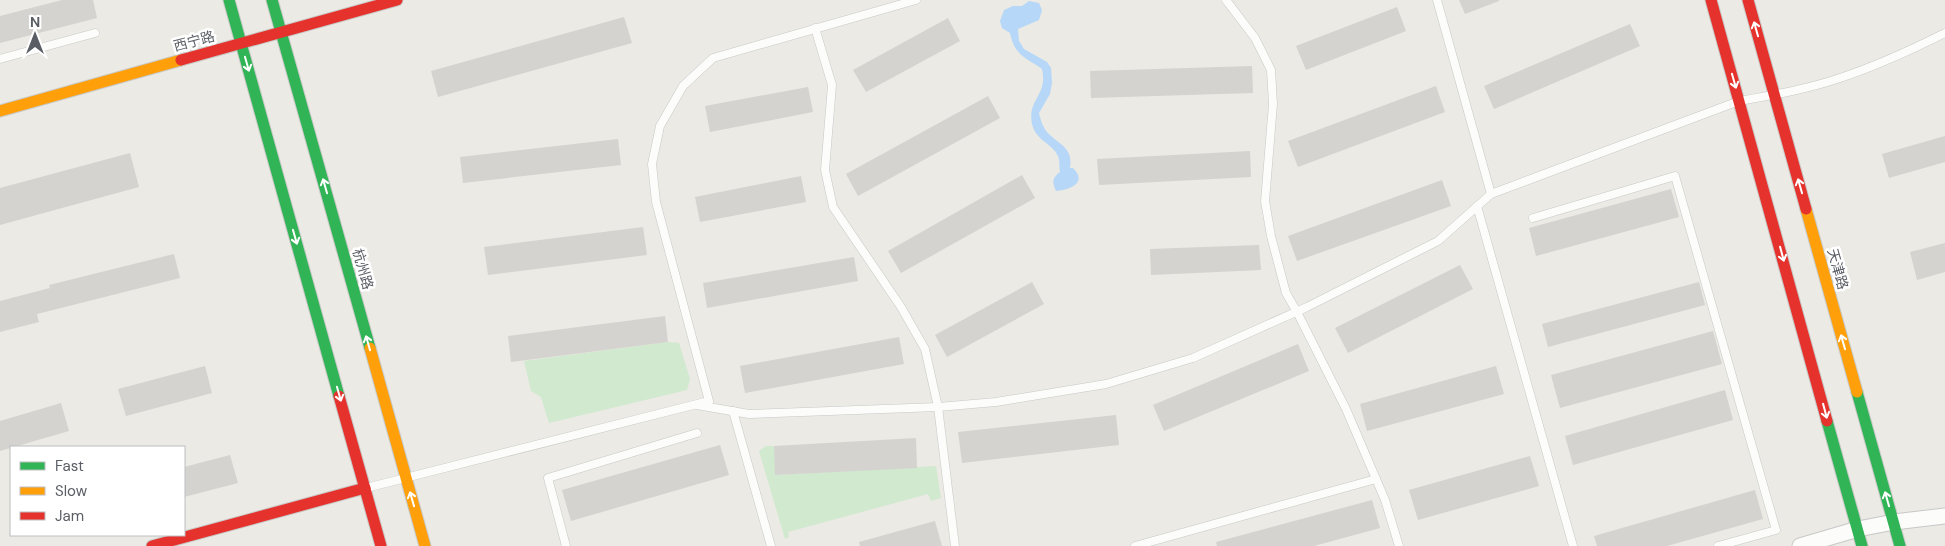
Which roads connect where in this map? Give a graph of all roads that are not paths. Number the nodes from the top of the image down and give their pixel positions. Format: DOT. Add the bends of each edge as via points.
graph roads {
  1 [pos="229,0"];
  2 [pos="272,0"];
  3 [pos="397,0"];
  4 [pos="916,0"];
  5 [pos="1226,0"];
  6 [pos="1437,0"];
  7 [pos="1711,0"];
  8 [pos="1748,0"];
  9 [pos="816,28"];
  10 [pos="282,32"];
  11 [pos="95,33"];
  12 [pos="1945,33"];
  13 [pos="241,43"];
  14 [pos="0,59"];
  15 [pos="1774,95"];
  16 [pos="1739,101"];
  17 [pos="0,111"];
  18 [pos="1491,194"];
  19 [pos="1478,206"];
  20 [pos="1532,218"];
  21 [pos="1297,312"];
  22 [pos="697,405"];
  23 [pos="938,407"];
  24 [pos="733,411"];
  25 [pos="697,433"];
  26 [pos="406,478"];
  27 [pos="1376,479"];
  28 [pos="365,488"];
  29 [pos="1945,516"];
  30 [pos="1894,522"];
  31 [pos="1858,529"];
  32 [pos="1169,537"];
  33 [pos="152,546"];
  34 [pos="381,546"];
  35 [pos="425,546"];
  36 [pos="566,546"];
  37 [pos="771,546"];
  38 [pos="955,546"];
  39 [pos="1135,546"];
  40 [pos="1171,546"];
  41 [pos="1399,546"];
  42 [pos="1573,546"];
  43 [pos="1718,546"];
  44 [pos="1800,546"];
  45 [pos="1862,546"];
  46 [pos="1900,546"];
  1 -- 13 [label="street"];
  2 -- 10 [label="street, 杭州路"];
  3 -- 10 [label="street, 西宁路"];
  4 -- 9 [label="lane"];
  5 -- 21 [label="lane" via="1255,38 1271,70 1273,104 1265,201 1286,293"];
  6 -- 18 [label="lane"];
  7 -- 16 [label="street, one-way"];
  15 -- 8 [label="street, 天津路, one-way"];
  9 -- 22 [label="lane" via="713,58 683,86 660,126 652,164 656,202 709,401"];
  9 -- 23 [label="lane" via="832,85 825,170 833,207 925,349"];
  10 -- 13 [label="street, 西宁路"];
  26 -- 10 [label="street, 杭州路, one-way"];
  11 -- 14 [label="lane"];
  12 -- 15 [label="lane" via="1904,54 1838,79"];
  13 -- 17 [label="street, 西宁路"];
  13 -- 28 [label="street, one-way"];
  15 -- 16 [label="lane"];
  30 -- 15 [label="street, 天津路, one-way"];
  16 -- 18 [label="lane"];
  16 -- 31 [label="street, one-way"];
  18 -- 19 [label="lane"];
  19 -- 21 [label="lane" via="1438,241"];
  19 -- 42 [label="lane"];
  20 -- 43 [label="lane" via="1675,176 1776,530"];
  21 -- 23 [label="lane" via="1192,358 1106,384 996,402"];
  21 -- 27 [label="lane" via="1346,409"];
  22 -- 24 [label="lane"];
  22 -- 26 [label="lane"];
  23 -- 24 [label="lane" via="749,414"];
  23 -- 38 [label="lane"];
  24 -- 37 [label="lane"];
  25 -- 36 [label="lane" via="548,478"];
  26 -- 28 [label="lane"];
  35 -- 26 [label="street, 杭州路, one-way"];
  27 -- 32 [label="lane"];
  27 -- 41 [label="lane"];
  28 -- 33 [label="street"];
  28 -- 34 [label="street"];
  29 -- 30 [label="street"];
  30 -- 31 [label="street"];
  30 -- 46 [label="street, 天津路"];
  31 -- 44 [label="street"];
  31 -- 45 [label="street"];
  32 -- 39 [label="lane"];
  32 -- 40 [label="lane"];
}
